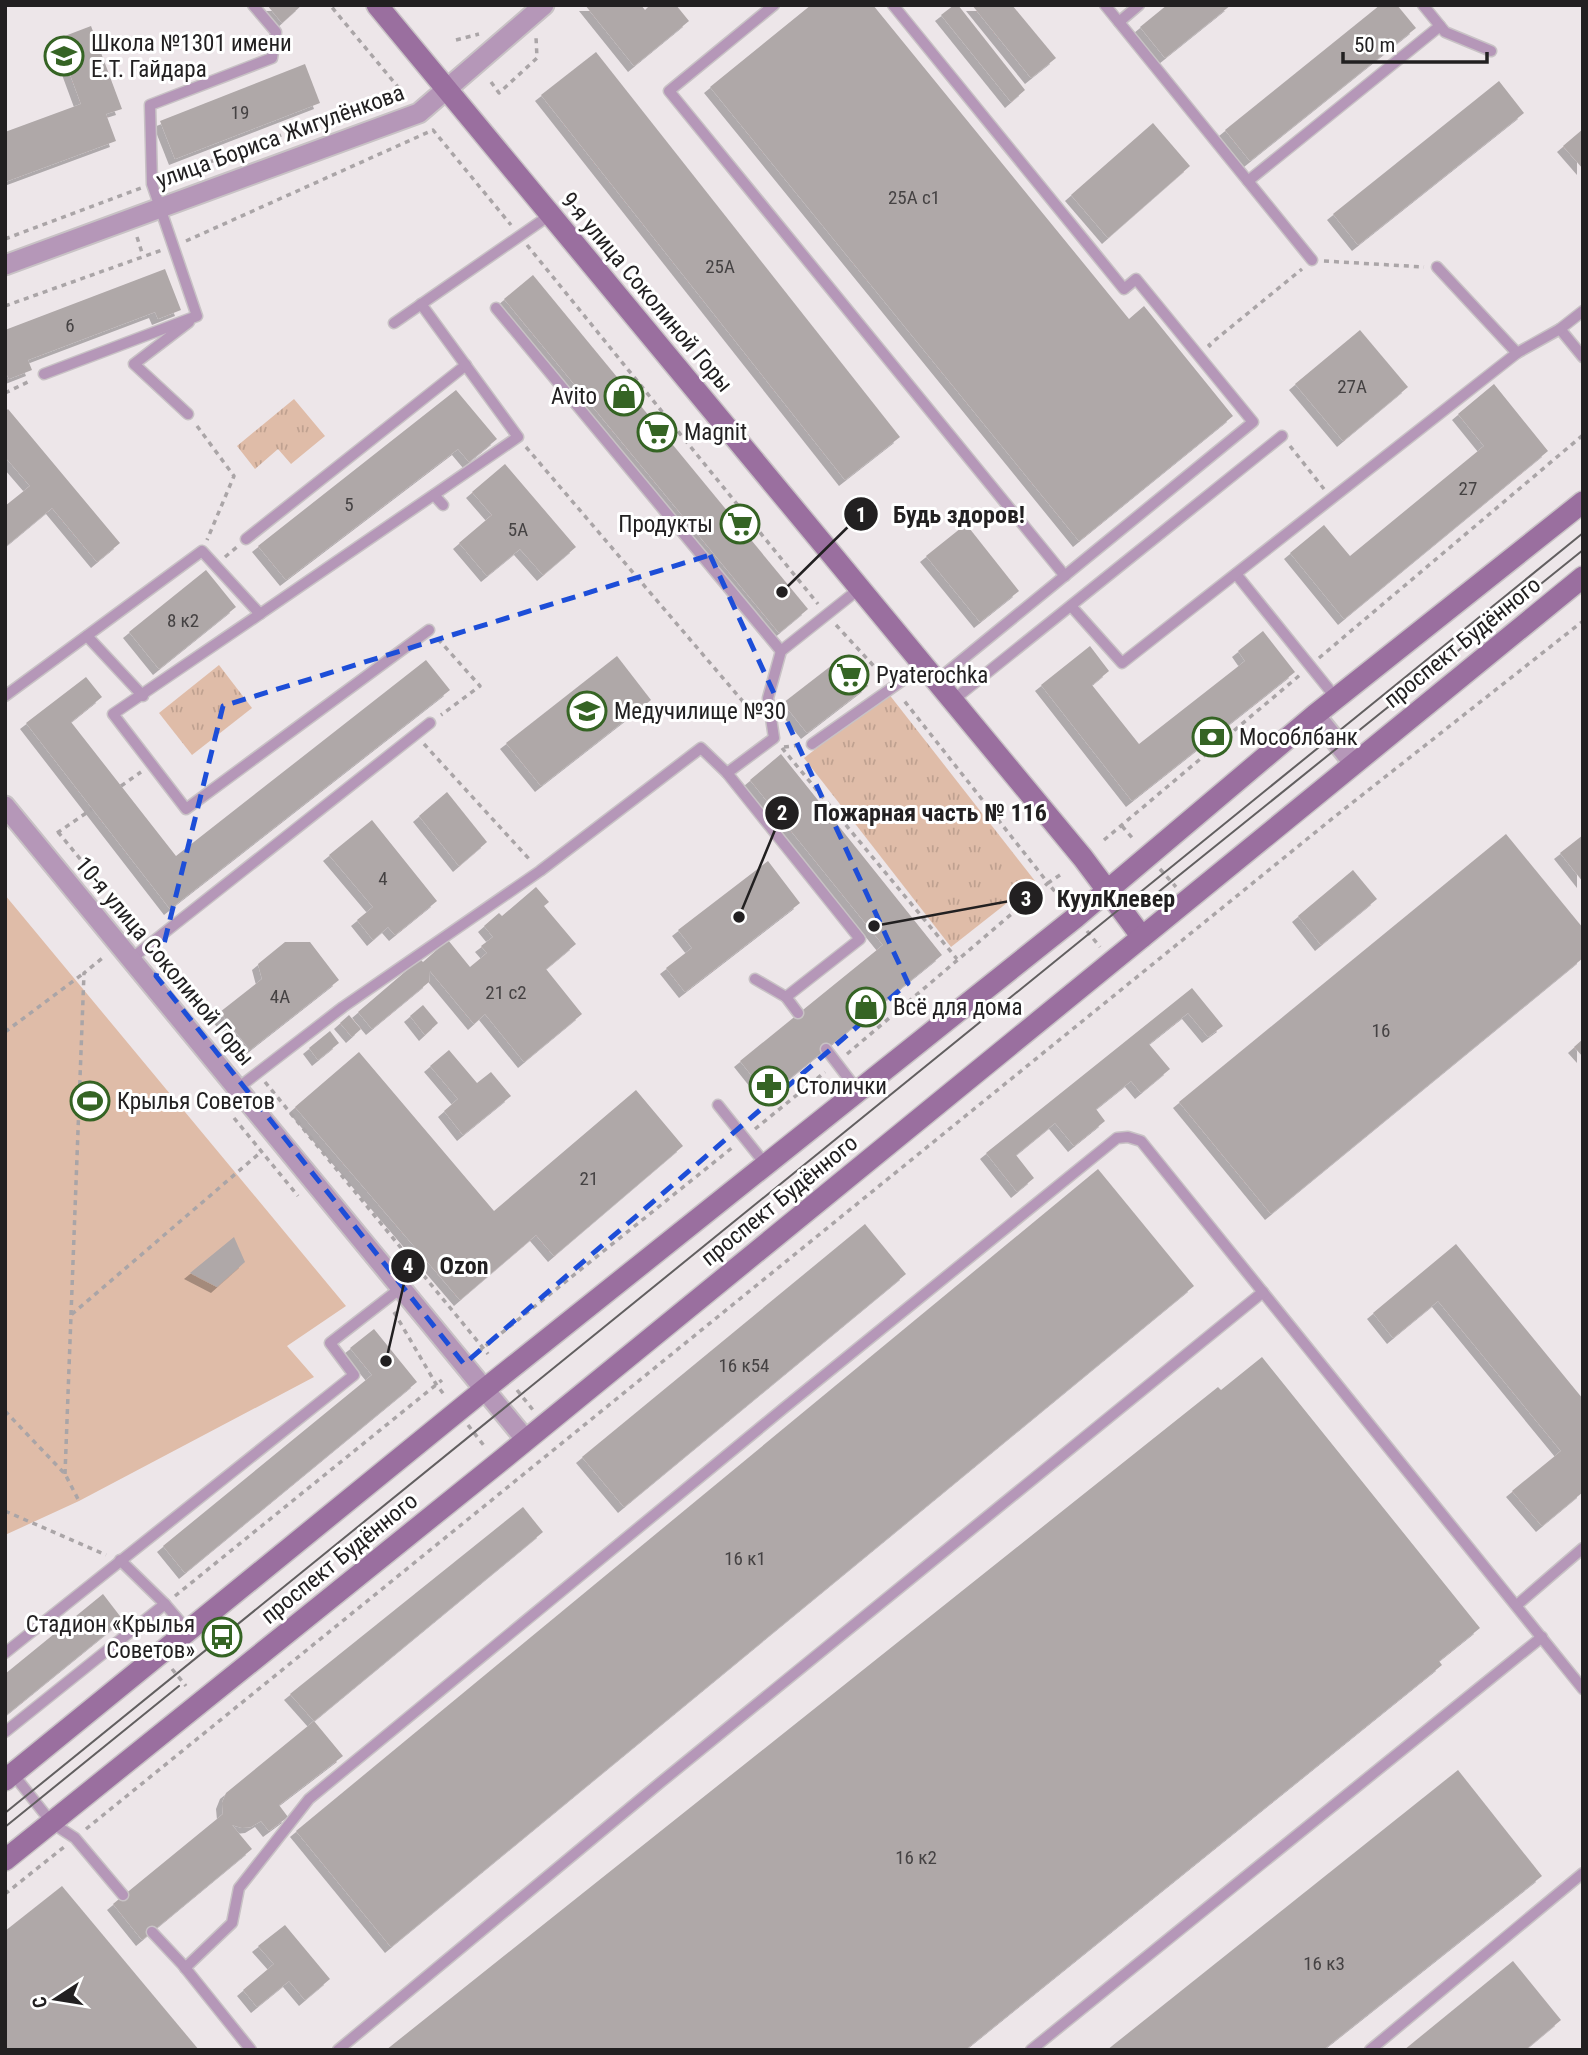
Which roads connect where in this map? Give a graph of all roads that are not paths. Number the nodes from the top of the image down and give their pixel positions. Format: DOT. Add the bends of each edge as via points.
graph roads {
  1 [pos="253,5"];
  2 [pos="377,5"];
  3 [pos="544,5"];
  4 [pos="774,5"];
  5 [pos="893,5"];
  6 [pos="1105,5"];
  7 [pos="1139,5"];
  8 [pos="1423,5"];
  9 [pos="1119,22"];
  10 [pos="1440,26"];
  11 [pos="1490,51"];
  12 [pos="446,89"];
  13 [pos="1248,181"];
  14 [pos="159,207"];
  15 [pos="550,215"];
  16 [pos="1312,260"];
  17 [pos="5,265"];
  18 [pos="1437,267"];
  19 [pos="421,304"];
  20 [pos="496,308"];
  21 [pos="1583,311"];
  22 [pos="197,316"];
  23 [pos="394,323"];
  24 [pos="1560,329"];
  25 [pos="1517,353"];
  26 [pos="1583,357"];
  27 [pos="466,365"];
  28 [pos="44,374"];
  29 [pos="188,414"];
  30 [pos="1282,436"];
  31 [pos="434,495"];
  32 [pos="1583,502"];
  33 [pos="443,505"];
  34 [pos="246,539"];
  35 [pos="1236,575"];
  36 [pos="1065,576"];
  37 [pos="1583,577"];
  38 [pos="859,589"];
  39 [pos="1071,606"];
  40 [pos="260,614"];
  41 [pos="429,630"];
  42 [pos="87,636"];
  43 [pos="781,651"];
  44 [pos="929,674"];
  45 [pos="5,696"];
  46 [pos="143,696"];
  47 [pos="1336,698"];
  48 [pos="952,701"];
  49 [pos="1315,715"];
  50 [pos="430,723"];
  51 [pos="812,744"];
  52 [pos="1354,764"];
  53 [pos="727,774"];
  54 [pos="5,806"];
  55 [pos="1107,891"];
  56 [pos="1142,937"];
  57 [pos="131,959"];
  58 [pos="755,979"];
  59 [pos="786,997"];
  60 [pos="798,1013"];
  61 [pos="826,1049"];
  62 [pos="238,1088"];
  63 [pos="858,1091"];
  64 [pos="718,1105"];
  65 [pos="766,1165"];
  66 [pos="1264,1292"];
  67 [pos="394,1293"];
  68 [pos="485,1389"];
  69 [pos="526,1440"];
  70 [pos="1583,1548"];
  71 [pos="120,1560"];
  72 [pos="166,1604"];
  73 [pos="1517,1605"];
  74 [pos="188,1631"];
  75 [pos="1542,1637"];
  76 [pos="5,1653"];
  77 [pos="1583,1689"];
  78 [pos="5,1732"];
  79 [pos="9,1777"];
  80 [pos="52,1822"];
  81 [pos="5,1860"];
  82 [pos="1583,1873"];
  83 [pos="123,1895"];
  84 [pos="152,1931"];
  85 [pos="185,1968"];
  86 [pos="251,2050"];
  87 [pos="338,2050"];
  88 [pos="1031,2050"];
  89 [pos="1370,2050"];
  1 -- 14 [label="lane" via="276,32 272,58 150,105 152,184"];
  2 -- 12 [label="main road, 9-я улица Соколиной Горы"];
  3 -- 12 [label="street, улица Бориса Жигулёнкова"];
  4 -- 36 [label="lane" via="669,91"];
  5 -- 36 [label="lane" via="1124,289 1136,279 1253,422"];
  6 -- 9 [label="lane"];
  7 -- 9 [label="lane"];
  8 -- 10 [label="lane"];
  9 -- 13 [label="lane"];
  10 -- 11 [label="lane"];
  10 -- 13 [label="lane"];
  12 -- 14 [label="street, улица Бориса Жигулёнкова" via="419,113"];
  12 -- 15 [label="main road, 9-я улица Соколиной Горы"];
  13 -- 16 [label="lane"];
  14 -- 17 [label="street, улица Бориса Жигулёнкова"];
  14 -- 22 [label="lane"];
  15 -- 19 [label="lane"];
  15 -- 38 [label="main road, 9-я улица Соколиной Горы"];
  18 -- 25 [label="lane"];
  19 -- 23 [label="lane"];
  19 -- 27 [label="lane"];
  20 -- 43 [label="lane"];
  21 -- 24 [label="lane"];
  22 -- 28 [label="lane"];
  22 -- 29 [label="lane" via="134,364"];
  24 -- 25 [label="lane"];
  24 -- 26 [label="lane"];
  25 -- 35 [label="lane"];
  27 -- 31 [label="lane" via="518,437"];
  27 -- 34 [label="lane"];
  30 -- 39 [label="lane"];
  31 -- 33 [label="lane"];
  31 -- 40 [label="lane"];
  32 -- 47 [label="main road, проспект Будённого"];
  35 -- 39 [label="lane" via="1122,663"];
  35 -- 47 [label="lane"];
  36 -- 44 [label="lane"];
  37 -- 52 [label="main road, проспект Будённого"];
  38 -- 43 [label="lane"];
  38 -- 44 [label="main road, 9-я улица Соколиной Горы"];
  39 -- 48 [label="lane"];
  40 -- 42 [label="lane" via="202,551"];
  40 -- 46 [label="lane"];
  41 -- 46 [label="lane" via="186,809 113,714"];
  42 -- 45 [label="lane"];
  42 -- 46 [label="lane"];
  43 -- 53 [label="lane" via="768,698 774,738"];
  44 -- 48 [label="main road, 9-я улица Соколиной Горы"];
  44 -- 51 [label="lane"];
  47 -- 49 [label="main road, проспект Будённого"];
  48 -- 55 [label="main road, 9-я улица Соколиной Горы"];
  49 -- 52 [label="street"];
  49 -- 55 [label="main road, проспект Будённого"];
  50 -- 57 [label="lane"];
  52 -- 56 [label="main road, проспект Будённого"];
  53 -- 59 [label="lane" via="860,939"];
  53 -- 62 [label="lane" via="701,748 540,872"];
  54 -- 57 [label="street, 10-я улица Соколиной Горы"];
  55 -- 56 [label="main road, 9-я улица Соколиной Горы"];
  55 -- 63 [label="main road, проспект Будённого"];
  56 -- 69 [label="main road, проспект Будённого"];
  57 -- 62 [label="street, 10-я улица Соколиной Горы"];
  58 -- 59 [label="lane"];
  59 -- 60 [label="lane"];
  61 -- 63 [label="lane"];
  62 -- 67 [label="street, 10-я улица Соколиной Горы"];
  63 -- 65 [label="main road, проспект Будённого"];
  64 -- 65 [label="lane"];
  65 -- 68 [label="main road, проспект Будённого"];
  66 -- 73 [label="lane"];
  66 -- 85 [label="lane" via="1141,1141 1117,1138 309,1799 239,1888 232,1923"];
  66 -- 87 [label="lane"];
  67 -- 68 [label="street, 10-я улица Соколиной Горы"];
  67 -- 71 [label="lane" via="330,1343 354,1375"];
  68 -- 69 [label="street, 10-я улица Соколиной Горы"];
  68 -- 74 [label="main road, проспект Будённого"];
  69 -- 80 [label="main road, проспект Будённого"];
  70 -- 73 [label="lane"];
  71 -- 72 [label="lane"];
  71 -- 76 [label="lane"];
  72 -- 74 [label="lane"];
  72 -- 78 [label="lane"];
  73 -- 75 [label="lane"];
  74 -- 79 [label="main road, проспект Будённого"];
  75 -- 77 [label="lane"];
  75 -- 88 [label="lane"];
  79 -- 80 [label="lane"];
  80 -- 81 [label="main road, проспект Будённого"];
  80 -- 83 [label="lane" via="75,1838"];
  82 -- 89 [label="lane"];
  84 -- 85 [label="lane"];
  85 -- 86 [label="lane"];
}
